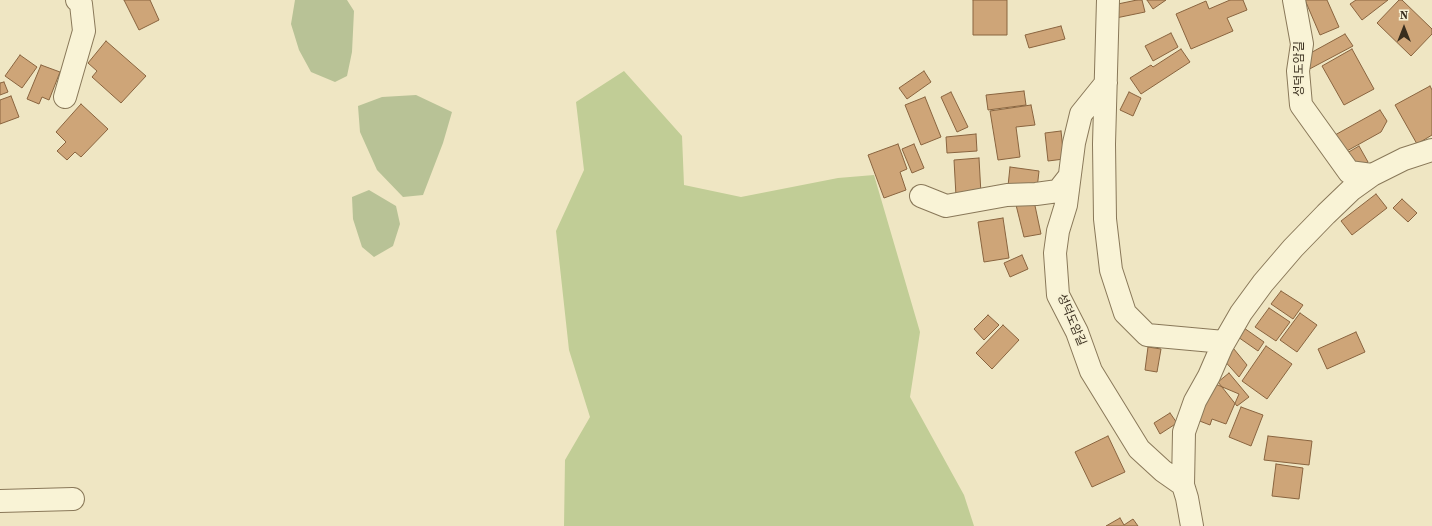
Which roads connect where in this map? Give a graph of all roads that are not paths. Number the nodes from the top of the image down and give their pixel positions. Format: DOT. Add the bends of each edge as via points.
graph roads {
  1 [pos="77,0"];
  2 [pos="1108,0"];
  3 [pos="1294,0"];
  4 [pos="1106,83"];
  5 [pos="64,97"];
  6 [pos="1432,150"];
  7 [pos="1372,175"];
  8 [pos="1069,177"];
  9 [pos="921,196"];
  10 [pos="1224,342"];
  11 [pos="1183,485"];
  12 [pos="74,499"];
  13 [pos="0,501"];
  14 [pos="1192,526"];
  1 -- 5 [label="street" via="80,4 84,31"];
  2 -- 4 [label="street"];
  3 -- 7 [label="street, 성덕도암길" via="1302,44 1298,71 1301,105 1349,172"];
  4 -- 8 [label="street, 성덕도암길" via="1080,114"];
  4 -- 10 [label="street" via="1105,219 1110,270 1125,313 1147,335"];
  6 -- 7 [label="street" via="1404,159"];
  7 -- 10 [label="street" via="1351,190 1293,248 1263,283"];
  8 -- 9 [label="street" via="1058,191 1006,195 946,206"];
  8 -- 11 [label="street, 성덕도암길" via="1066,205 1055,253 1058,295 1077,332 1091,371 1139,448 1162,471"];
  10 -- 11 [label="street" via="1195,401 1184,432"];
  11 -- 14 [label="street"];
  12 -- 13 [label="street"];
}
